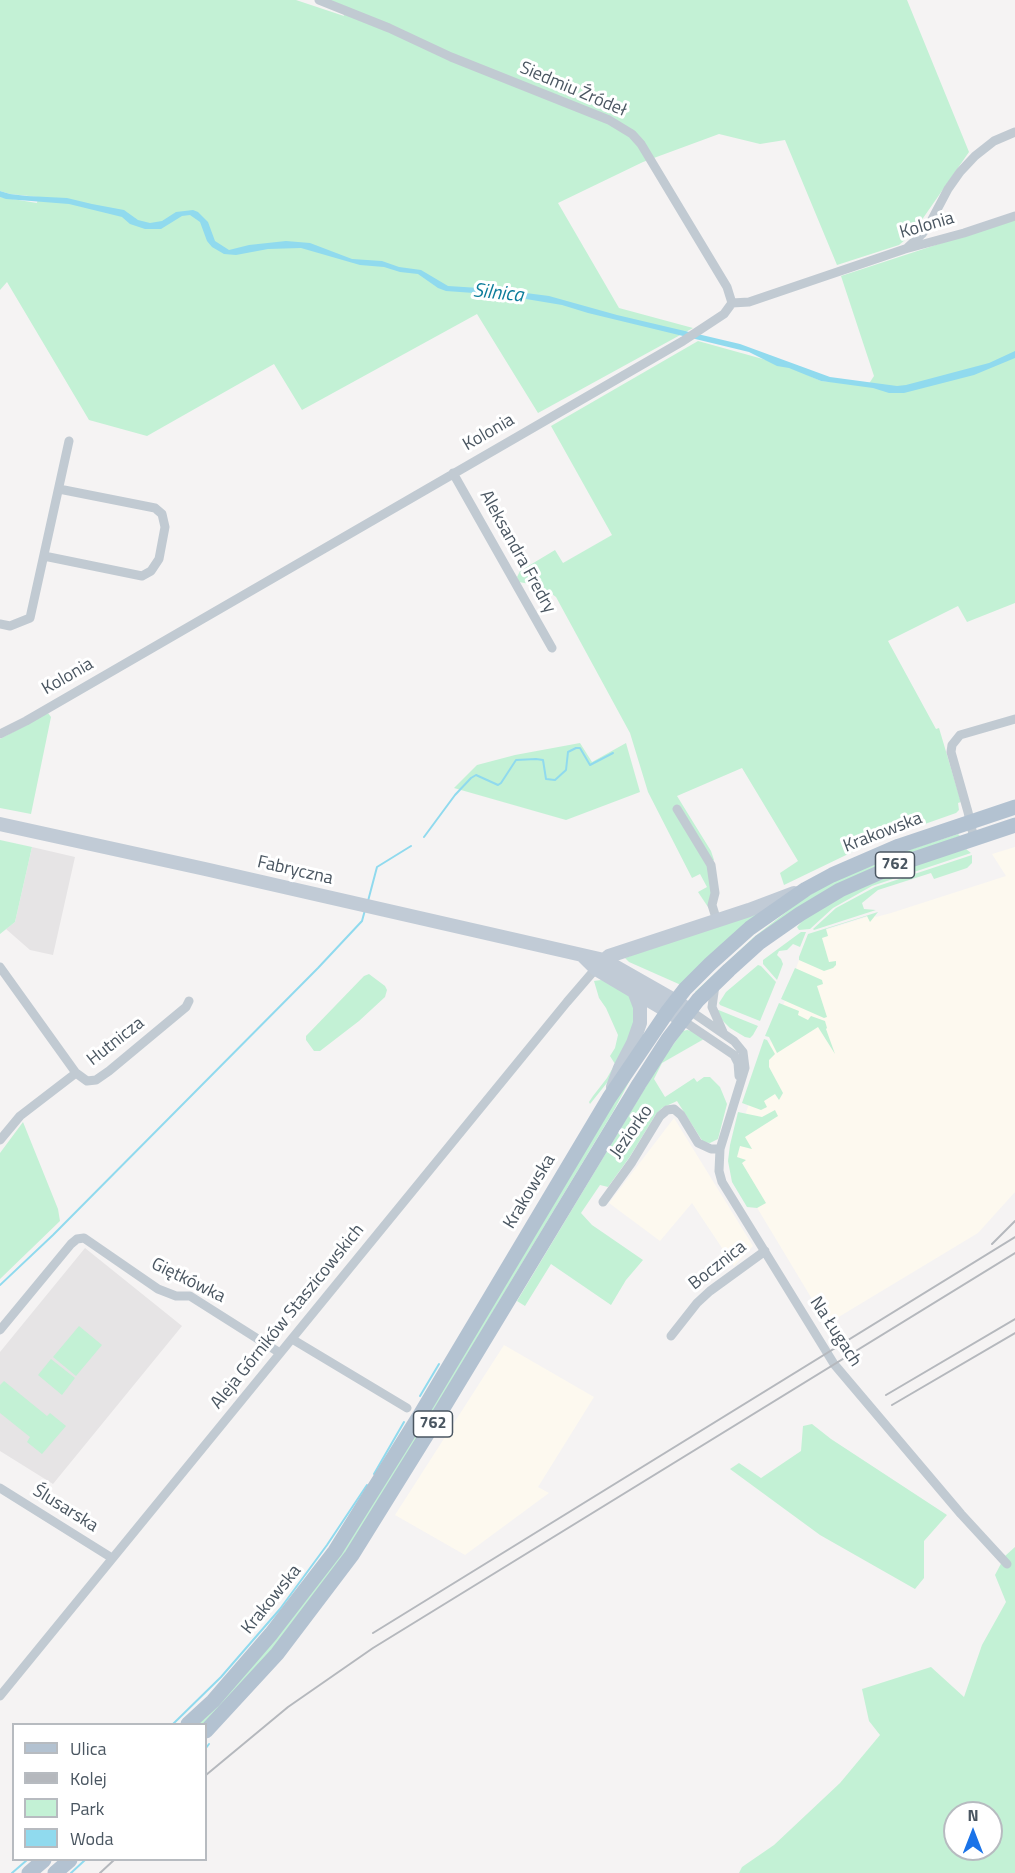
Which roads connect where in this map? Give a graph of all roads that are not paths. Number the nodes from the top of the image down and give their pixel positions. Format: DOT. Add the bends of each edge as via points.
graph roads {
  1 [pos="319,0"];
  2 [pos="1015,132"];
  3 [pos="1015,216"];
  4 [pos="905,249"];
  5 [pos="732,303"];
  6 [pos="69,441"];
  7 [pos="453,473"];
  8 [pos="59,489"];
  9 [pos="44,556"];
  10 [pos="0,624"];
  11 [pos="552,648"];
  12 [pos="1015,719"];
  13 [pos="0,734"];
  14 [pos="1015,807"];
  15 [pos="677,808"];
  16 [pos="970,821"];
  17 [pos="0,824"];
  18 [pos="1015,825"];
  19 [pos="974,839"];
  20 [pos="806,889"];
  21 [pos="717,921"];
  22 [pos="600,964"];
  23 [pos="0,967"];
  24 [pos="715,982"];
  25 [pos="634,991"];
  26 [pos="189,1001"];
  27 [pos="672,1006"];
  28 [pos="686,1015"];
  29 [pos="724,1034"];
  30 [pos="76,1073"];
  31 [pos="739,1083"];
  32 [pos="609,1098"];
  33 [pos="0,1140"];
  34 [pos="720,1149"];
  35 [pos="603,1202"];
  36 [pos="765,1251"];
  37 [pos="0,1330"];
  38 [pos="671,1336"];
  39 [pos="292,1339"];
  40 [pos="280,1353"];
  41 [pos="407,1408"];
  42 [pos="0,1488"];
  43 [pos="112,1558"];
  44 [pos="1007,1564"];
  45 [pos="0,1696"];
  46 [pos="190,1723"];
  47 [pos="207,1730"];
  48 [pos="43,1861"];
  49 [pos="69,1861"];
  50 [pos="29,1873"];
  51 [pos="55,1873"];
  1 -- 5 [label="street, Siedmiu Źródeł" via="609,120 632,134 728,287"];
  2 -- 4 [label="street" via="994,141 960,172 922,234"];
  3 -- 4 [label="street, Kolonia"];
  4 -- 5 [label="street, Kolonia" via="749,302"];
  5 -- 7 [label="street, Kolonia" via="724,314 686,339"];
  6 -- 8 [label="street"];
  7 -- 11 [label="street, Aleksandra Fredry"];
  7 -- 13 [label="street, Kolonia"];
  8 -- 9 [label="street"];
  8 -- 9 [label="street" via="155,508 162,514 165,526 159,559 142,576"];
  9 -- 10 [label="street" via="30,618 10,626"];
  12 -- 16 [label="street" via="960,735 952,745"];
  14 -- 16 [label="main road, Krakowska / 762"];
  15 -- 21 [label="street" via="711,865 715,894 712,905"];
  16 -- 19 [label="street"];
  16 -- 20 [label="main road, Krakowska / 762" via="870,857"];
  17 -- 22 [label="main road, Fabryczna" via="581,955"];
  18 -- 19 [label="main road, Krakowska / 762"];
  19 -- 24 [label="main road, Krakowska / 762" via="899,864 830,896 778,928"];
  20 -- 21 [label="main road"];
  20 -- 27 [label="main road, Krakowska / 762" via="739,937"];
  21 -- 22 [label="main road" via="609,956"];
  22 -- 25 [label="main road, Fabryczna"];
  22 -- 27 [label="main road, Fabryczna"];
  22 -- 39 [label="street, Aleja Górników Staszicowskich"];
  23 -- 30 [label="street, Hutnicza"];
  24 -- 28 [label="main road, Krakowska / 762"];
  24 -- 29 [label="street, Na Ługach" via="712,1007"];
  25 -- 27 [label="main road, Fabryczna"];
  25 -- 32 [label="main road" via="640,1023"];
  26 -- 30 [label="street, Hutnicza" via="102,1077 87,1081"];
  27 -- 28 [label="main road, Fabryczna"];
  27 -- 32 [label="main road, Krakowska / 762"];
  28 -- 29 [label="street, Na Ługach"];
  28 -- 31 [label="street, Na Ługach" via="734,1055"];
  28 -- 47 [label="main road, Krakowska / 762" via="639,1084 352,1555 276,1654"];
  29 -- 31 [label="street, Na Ługach" via="743,1052 745,1068"];
  30 -- 33 [label="street" via="20,1116"];
  31 -- 34 [label="street, Na Ługach"];
  32 -- 46 [label="main road, Krakowska / 762" via="335,1551 271,1634"];
  34 -- 35 [label="street, Jeziorko" via="698,1143 681,1114 667,1110"];
  34 -- 36 [label="street, Na Ługach" via="722,1182"];
  36 -- 38 [label="street, Bocznica" via="710,1291"];
  36 -- 44 [label="street, Na Ługach" via="850,1384"];
  37 -- 40 [label="street, Giętkówka" via="71,1244 81,1238 158,1289 190,1296"];
  39 -- 40 [label="street, Aleja Górników Staszicowskich"];
  39 -- 41 [label="street"];
  40 -- 43 [label="street, Aleja Górników Staszicowskich"];
  42 -- 43 [label="street, Ślusarska"];
  43 -- 45 [label="street, Aleja Górników Staszicowskich"];
  48 -- 50 [label="main road"];
  49 -- 51 [label="main road"];
}
